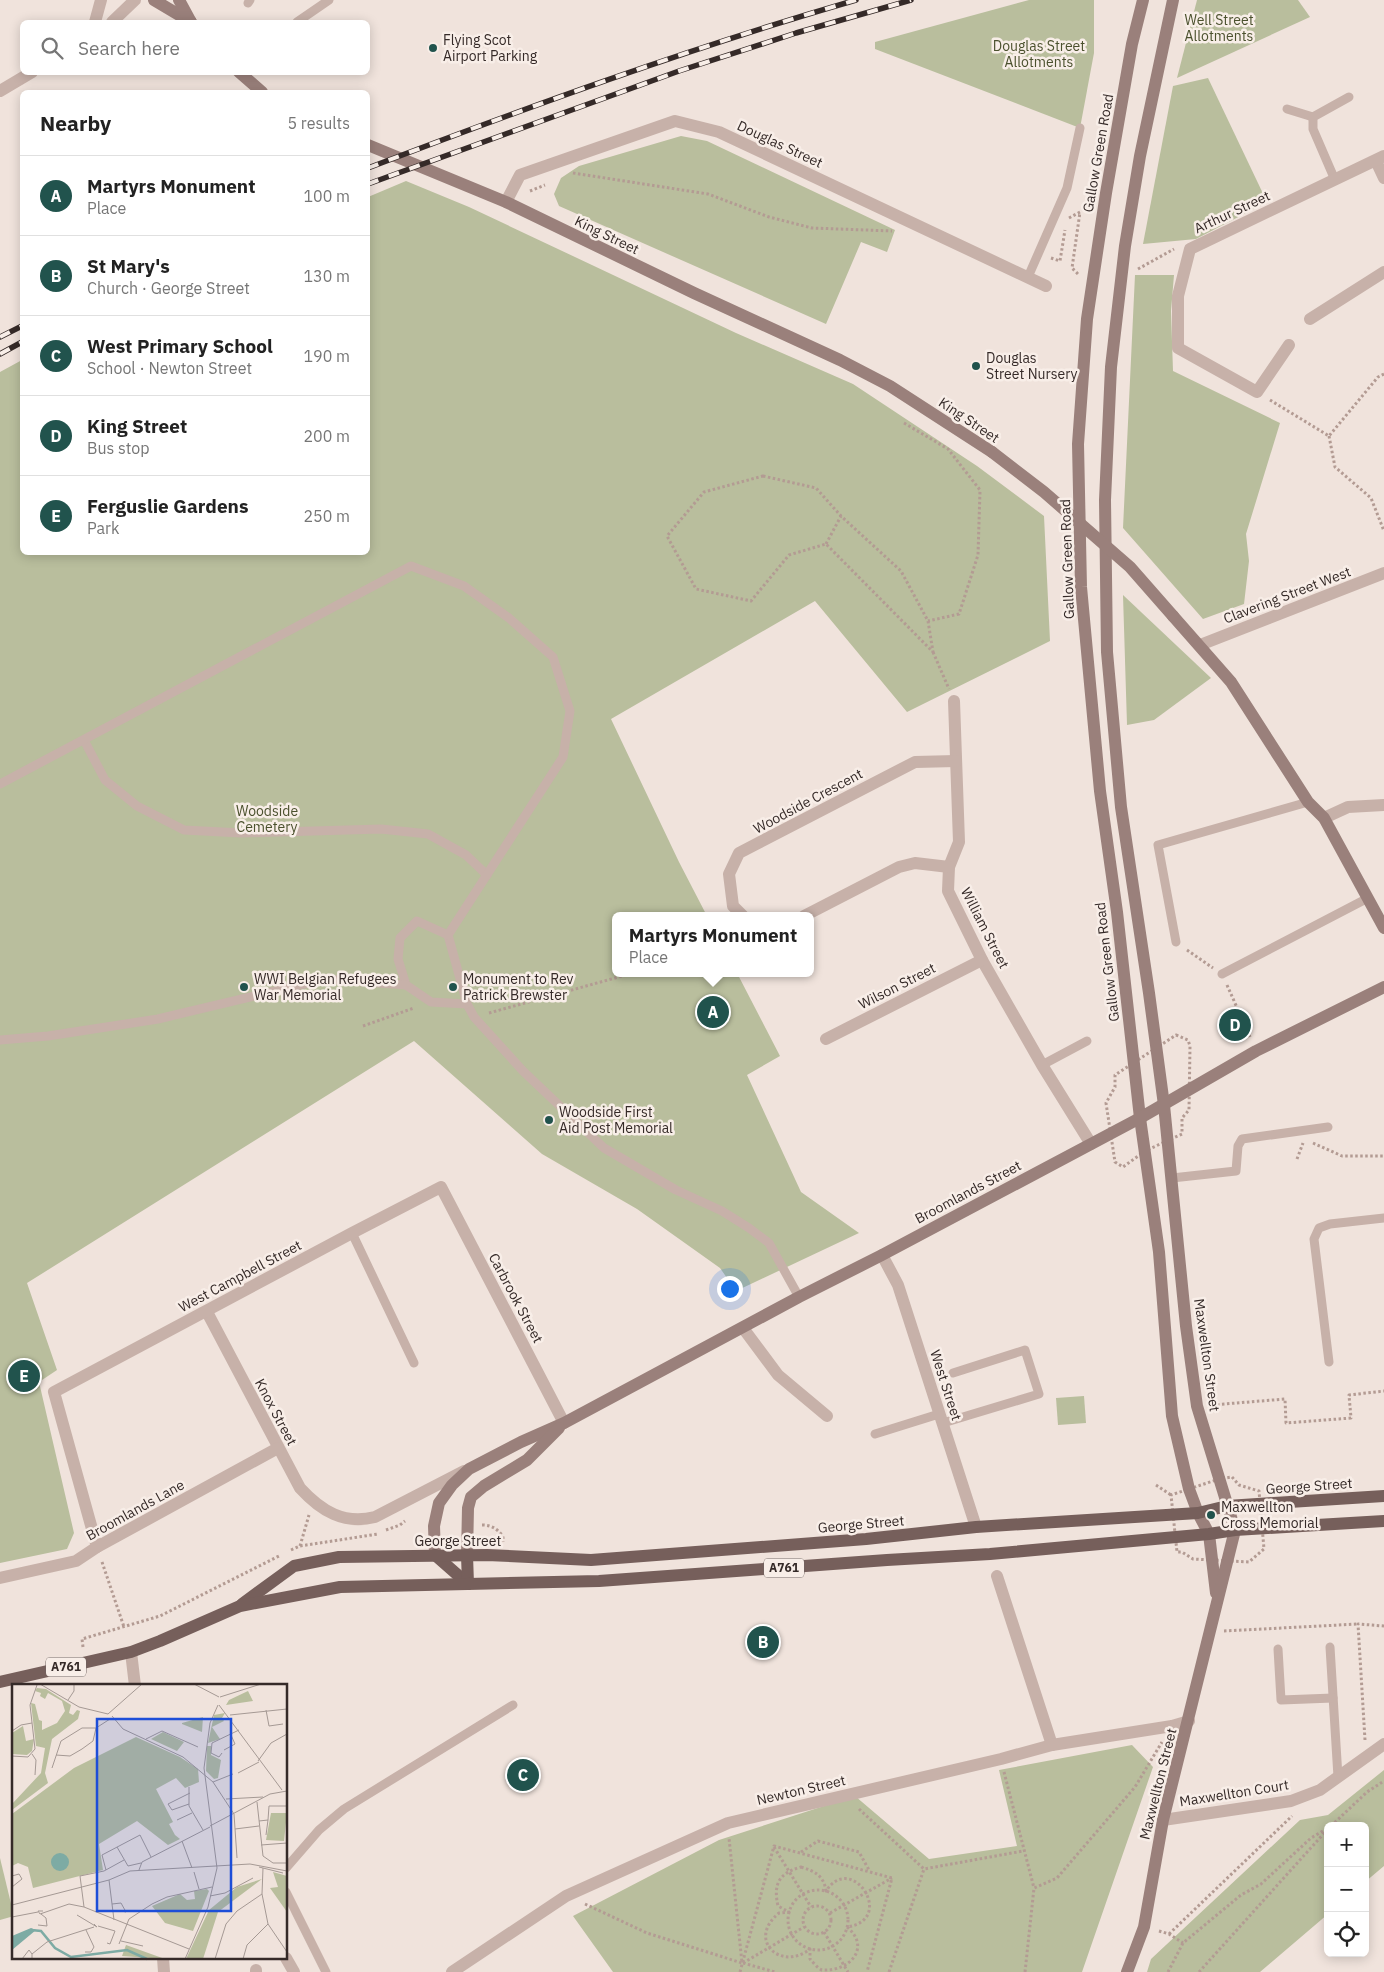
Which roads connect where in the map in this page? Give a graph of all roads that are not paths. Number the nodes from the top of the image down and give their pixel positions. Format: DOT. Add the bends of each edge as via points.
graph roads {
  1 [pos="101,0"];
  2 [pos="136,0"];
  3 [pos="154,0"];
  4 [pos="179,0"];
  5 [pos="329,0"];
  6 [pos="1143,0"];
  7 [pos="1172,0"];
  8 [pos="96,20"];
  9 [pos="114,20"];
  10 [pos="188,20"];
  11 [pos="190,20"];
  12 [pos="300,20"];
  13 [pos="27,75"];
  14 [pos="243,75"];
  15 [pos="260,90"];
  16 [pos="0,91"];
  17 [pos="1349,97"];
  18 [pos="1287,109"];
  19 [pos="1313,117"];
  20 [pos="1080,128"];
  21 [pos="370,146"];
  22 [pos="1380,159"];
  23 [pos="1384,178"];
  24 [pos="1335,180"];
  25 [pos="506,202"];
  26 [pos="1384,272"];
  27 [pos="1028,277"];
  28 [pos="1046,286"];
  29 [pos="1310,319"];
  30 [pos="1289,345"];
  31 [pos="1384,573"];
  32 [pos="1200,645"];
  33 [pos="954,701"];
  34 [pos="84,740"];
  35 [pos="956,761"];
  36 [pos="0,784"];
  37 [pos="1308,802"];
  38 [pos="1384,805"];
  39 [pos="1324,818"];
  40 [pos="949,867"];
  41 [pos="487,875"];
  42 [pos="1368,898"];
  43 [pos="739,912"];
  44 [pos="812,912"];
  45 [pos="1384,928"];
  46 [pos="448,935"];
  47 [pos="1176,942"];
  48 [pos="982,960"];
  49 [pos="1222,974"];
  50 [pos="406,985"];
  51 [pos="1384,987"];
  52 [pos="467,1004"];
  53 [pos="826,1039"];
  54 [pos="0,1040"];
  55 [pos="1087,1041"];
  56 [pos="1042,1065"];
  57 [pos="1164,1105"];
  58 [pos="1140,1118"];
  59 [pos="1328,1128"];
  60 [pos="1091,1144"];
  61 [pos="1172,1178"];
  62 [pos="441,1187"];
  63 [pos="1384,1218"];
  64 [pos="352,1233"];
  65 [pos="882,1255"];
  66 [pos="799,1297"];
  67 [pos="207,1312"];
  68 [pos="743,1328"];
  69 [pos="1329,1362"];
  70 [pos="414,1364"];
  71 [pos="953,1373"];
  72 [pos="826,1416"];
  73 [pos="941,1418"];
  74 [pos="564,1423"];
  75 [pos="875,1434"];
  76 [pos="278,1448"];
  77 [pos="469,1469"];
  78 [pos="1384,1496"];
  79 [pos="1227,1506"];
  80 [pos="1198,1513"];
  81 [pos="333,1514"];
  82 [pos="1384,1521"];
  83 [pos="976,1527"];
  84 [pos="1235,1530"];
  85 [pos="1210,1534"];
  86 [pos="97,1547"];
  87 [pos="436,1555"];
  88 [pos="467,1555"];
  89 [pos="997,1576"];
  90 [pos="0,1578"];
  91 [pos="468,1584"];
  92 [pos="1217,1603"];
  93 [pos="240,1606"];
  94 [pos="1330,1647"];
  95 [pos="1278,1650"];
  96 [pos="131,1652"];
  97 [pos="0,1682"];
  98 [pos="135,1684"];
  99 [pos="1333,1698"];
  100 [pos="513,1705"];
  101 [pos="1189,1721"];
  102 [pos="1384,1744"];
  103 [pos="1052,1746"];
  104 [pos="1338,1777"];
  105 [pos="1163,1820"];
  106 [pos="288,1866"];
  107 [pos="288,1896"];
  108 [pos="287,1960"];
  109 [pos="294,1972"];
  110 [pos="326,1972"];
  111 [pos="452,1972"];
  112 [pos="1127,1972"];
  1 -- 8 [label="street"];
  2 -- 9 [label="street"];
  3 -- 10 [label="main road"];
  4 -- 11 [label="main road"];
  5 -- 12 [label="lane"];
  6 -- 58 [label="main road, Gallow Green Road" via="1127,72 1092,284 1078,444 1081,587 1094,738"];
  7 -- 57 [label="main road" via="1125,246 1111,367 1104,500 1112,722 1121,807"];
  13 -- 16 [label="street"];
  14 -- 15 [label="main road"];
  17 -- 19 [label="lane"];
  18 -- 19 [label="lane"];
  19 -- 24 [label="lane" via="1312,129"];
  20 -- 27 [label="lane" via="1067,188"];
  21 -- 25 [label="main road, King Street"];
  22 -- 23 [label="street, Arthur Street"];
  22 -- 24 [label="street, Arthur Street"];
  24 -- 30 [label="street, Arthur Street" via="1190,249 1178,296 1178,348 1257,392"];
  25 -- 27 [label="street, Douglas Street" via="520,175 675,121 719,132"];
  25 -- 32 [label="main road, King Street, bridge" via="890,386 992,452 1044,492 1130,567"];
  26 -- 29 [label="street"];
  27 -- 28 [label="street, Douglas Street"];
  31 -- 32 [label="street, Clavering Street West"];
  32 -- 37 [label="main road, King Street" via="1231,682"];
  33 -- 35 [label="street, William Street"];
  34 -- 36 [label="lane"];
  34 -- 41 [label="lane" via="105,780 137,806 184,830 242,833 381,829 428,834 466,855"];
  34 -- 41 [label="lane" via="410,566 464,586 509,618 553,657 570,711 563,756"];
  35 -- 40 [label="street, William Street" via="959,842"];
  35 -- 43 [label="street, Woodside Crescent" via="915,762 739,853 729,874 733,906"];
  37 -- 39 [label="main road, King Street"];
  37 -- 47 [label="lane" via="1158,845"];
  38 -- 39 [label="street" via="1348,807"];
  39 -- 42 [label="main road, King Street"];
  40 -- 44 [label="street" via="914,863 900,867"];
  40 -- 48 [label="street, William Street" via="948,891"];
  41 -- 46 [label="lane"];
  42 -- 45 [label="main road, King Street"];
  42 -- 49 [label="lane"];
  46 -- 50 [label="lane" via="417,921 400,938 398,959"];
  46 -- 52 [label="lane"];
  48 -- 53 [label="street, Wilson Street"];
  48 -- 56 [label="street, William Street"];
  50 -- 52 [label="lane" via="431,1002"];
  50 -- 54 [label="lane" via="325,979 158,1019"];
  51 -- 57 [label="main road, Broomlands Street" via="1256,1051"];
  52 -- 66 [label="lane" via="474,1017 523,1072 604,1148 676,1190 722,1211 769,1243"];
  55 -- 56 [label="lane"];
  56 -- 60 [label="street, William Street"];
  57 -- 58 [label="main road, Broomlands Street"];
  57 -- 61 [label="main road, Maxwellton Street"];
  58 -- 60 [label="main road, Broomlands Street"];
  58 -- 80 [label="main road, Maxwellton Street" via="1159,1252 1172,1416"];
  59 -- 61 [label="lane" via="1242,1140 1238,1146 1236,1171"];
  60 -- 65 [label="main road, Broomlands Street"];
  61 -- 79 [label="main road, Maxwellton Street" via="1197,1406"];
  62 -- 64 [label="street, West Campbell Street"];
  62 -- 74 [label="street, Carbrook Street"];
  63 -- 69 [label="lane" via="1330,1224 1319,1228 1314,1238"];
  64 -- 67 [label="street, West Campbell Street"];
  64 -- 70 [label="lane"];
  65 -- 66 [label="main road, Broomlands Street"];
  65 -- 73 [label="street, West Street" via="898,1285"];
  66 -- 68 [label="main road, Broomlands Street"];
  67 -- 76 [label="street, Knox Street"];
  67 -- 86 [label="street, West Campbell Street" via="54,1392"];
  68 -- 72 [label="street" via="778,1375"];
  68 -- 74 [label="main road, Broomlands Street"];
  71 -- 73 [label="lane" via="1025,1350 1039,1394"];
  73 -- 75 [label="lane"];
  73 -- 83 [label="street, West Street"];
  74 -- 77 [label="main road, Broomlands Street"];
  74 -- 88 [label="main road, Broomlands Street" via="527,1460 470,1497"];
  76 -- 81 [label="street, Knox Street" via="300,1488 313,1502"];
  76 -- 86 [label="street, Broomlands Lane"];
  77 -- 81 [label="street, Broomlands Street" via="376,1517 363,1520"];
  77 -- 87 [label="main road, Broomlands Street" via="439,1503 434,1526"];
  78 -- 79 [label="main road, George Street / A761"];
  79 -- 80 [label="main road, George Street / A761"];
  79 -- 84 [label="main road, Maxwellton Street"];
  80 -- 83 [label="main road, George Street / A761"];
  80 -- 85 [label="main road, Maxwellton Street"];
  82 -- 84 [label="main road, A761"];
  83 -- 88 [label="main road, George Street / A761" via="866,1539 590,1560"];
  84 -- 85 [label="main road, A761"];
  84 -- 92 [label="main road, Maxwellton Street"];
  85 -- 91 [label="main road, A761" via="990,1554 599,1581"];
  85 -- 92 [label="main road, Maxwellton Street"];
  86 -- 90 [label="street, Broomlands Lane" via="76,1561"];
  87 -- 88 [label="main road, George Street / A761"];
  87 -- 91 [label="main road"];
  87 -- 93 [label="main road, George Street / A761" via="339,1557 294,1566"];
  88 -- 91 [label="main road"];
  89 -- 103 [label="street"];
  91 -- 93 [label="main road, A761" via="331,1588"];
  92 -- 101 [label="main road, Maxwellton Street"];
  93 -- 96 [label="main road, A761"];
  94 -- 99 [label="lane"];
  95 -- 99 [label="lane" via="1281,1700"];
  96 -- 97 [label="main road, A761"];
  96 -- 98 [label="street"];
  99 -- 104 [label="lane"];
  100 -- 106 [label="lane" via="344,1809 319,1830"];
  101 -- 103 [label="street, Newton Street"];
  101 -- 105 [label="main road, Maxwellton Street"];
  102 -- 104 [label="street, Maxwellton Court"];
  103 -- 111 [label="street, Newton Street" via="728,1823 566,1896"];
  104 -- 105 [label="street, Maxwellton Court" via="1320,1790 1291,1801"];
  105 -- 112 [label="main road, Maxwellton Street" via="1144,1927"];
  107 -- 110 [label="lane"];
  108 -- 109 [label="street"];
}
